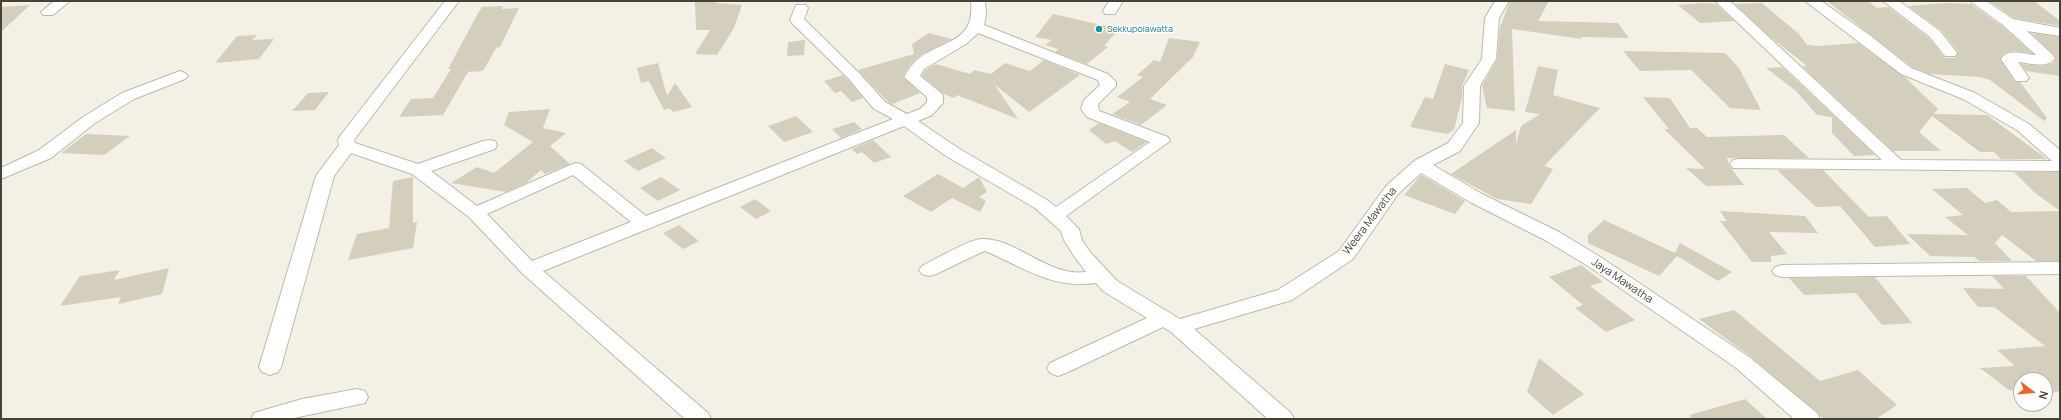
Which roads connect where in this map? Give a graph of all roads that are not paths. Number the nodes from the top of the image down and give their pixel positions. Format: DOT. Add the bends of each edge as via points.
graph roads {
  1 [pos="63,1"];
  2 [pos="452,1"];
  3 [pos="978,1"];
  4 [pos="1502,1"];
  5 [pos="1722,1"];
  6 [pos="1812,1"];
  7 [pos="1890,1"];
  8 [pos="1977,1"];
  9 [pos="801,8"];
  10 [pos="48,12"];
  11 [pos="2008,22"];
  12 [pos="975,27"];
  13 [pos="2060,32"];
  14 [pos="1950,53"];
  15 [pos="180,76"];
  16 [pos="2021,78"];
  17 [pos="906,120"];
  18 [pos="489,145"];
  19 [pos="348,146"];
  20 [pos="2060,159"];
  21 [pos="1739,164"];
  22 [pos="1420,165"];
  23 [pos="1897,165"];
  24 [pos="2060,166"];
  25 [pos="418,170"];
  26 [pos="1,174"];
  27 [pos="475,213"];
  28 [pos="1055,216"];
  29 [pos="643,223"];
  30 [pos="2060,268"];
  31 [pos="528,269"];
  32 [pos="929,270"];
  33 [pos="1782,271"];
  34 [pos="1100,276"];
  35 [pos="1171,322"];
  36 [pos="270,367"];
  37 [pos="1058,368"];
  38 [pos="357,397"];
  39 [pos="262,419"];
  40 [pos="700,419"];
  41 [pos="1283,419"];
  42 [pos="1808,419"];
  1 -- 10 [label="street"];
  2 -- 19 [label="street" via="346,140"];
  3 -- 12 [label="street" via="981,11"];
  4 -- 22 [label="street, Weera Mawatha" via="1492,18 1488,59 1472,86 1471,124 1454,147"];
  5 -- 23 [label="street"];
  6 -- 20 [label="street" via="1906,71 1969,96 2003,115 2023,127"];
  7 -- 14 [label="street" via="1935,34"];
  8 -- 11 [label="street"];
  9 -- 17 [label="street" via="797,20 854,76 878,105"];
  11 -- 13 [label="street"];
  11 -- 16 [label="street" via="2048,58 2044,60 2010,57 2008,59"];
  12 -- 17 [label="street" via="970,36 918,67 912,77 935,96 935,103 926,112"];
  12 -- 28 [label="street" via="1103,77 1108,86 1090,103 1089,109 1093,114 1162,141"];
  15 -- 26 [label="street" via="128,96 89,120 45,154"];
  17 -- 28 [label="street" via="952,152 1041,204"];
  17 -- 29 [label="street"];
  18 -- 25 [label="street"];
  19 -- 25 [label="street"];
  19 -- 36 [label="street" via="325,176"];
  21 -- 23 [label="street"];
  22 -- 35 [label="street, Weera Mawatha" via="1392,190 1346,255 1285,295"];
  22 -- 42 [label="street, Jaya Mawatha" via="1595,262 1742,362"];
  23 -- 24 [label="street"];
  25 -- 27 [label="street"];
  27 -- 29 [label="street" via="575,168"];
  27 -- 31 [label="street"];
  28 -- 34 [label="street" via="1070,228 1073,240 1083,256"];
  29 -- 31 [label="street"];
  30 -- 33 [label="street"];
  31 -- 40 [label="street"];
  32 -- 34 [label="street" via="981,245 992,246 1060,277 1079,280"];
  34 -- 35 [label="street" via="1110,286"];
  35 -- 37 [label="street, Weera Mawatha"];
  35 -- 41 [label="street"];
  38 -- 39 [label="street" via="302,407"];
}
